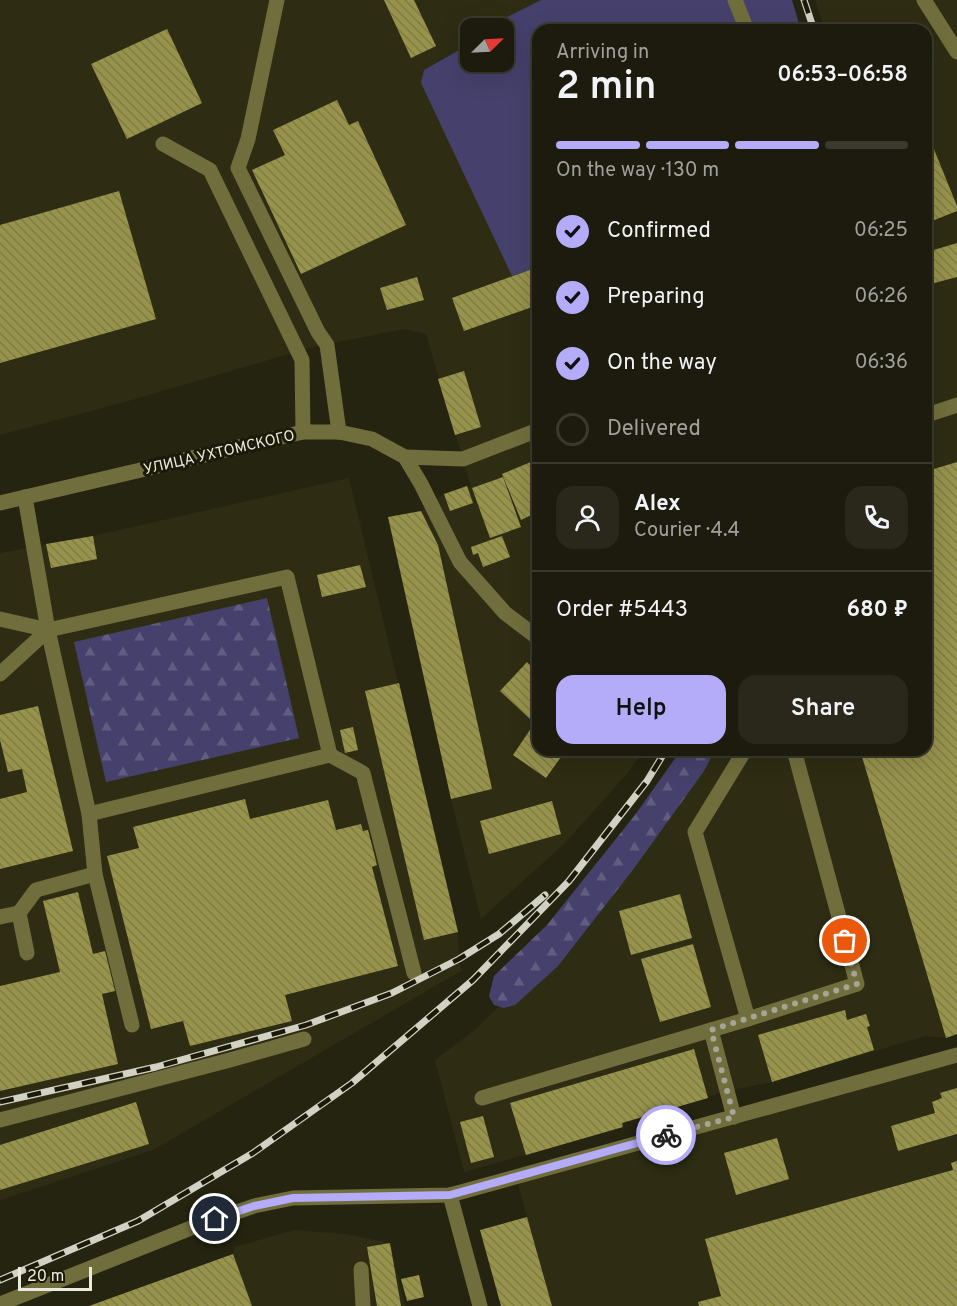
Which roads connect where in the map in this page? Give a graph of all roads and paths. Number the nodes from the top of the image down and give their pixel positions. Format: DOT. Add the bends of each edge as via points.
graph roads {
  1 [pos="277,0"];
  2 [pos="735,0"];
  3 [pos="924,0"];
  4 [pos="745,24"];
  5 [pos="957,52"];
  6 [pos="163,144"];
  7 [pos="957,405"];
  8 [pos="932,413"];
  9 [pos="303,432"];
  10 [pos="339,432"];
  11 [pos="532,432"];
  12 [pos="405,457"];
  13 [pos="25,497"];
  14 [pos="0,503"];
  15 [pos="0,619"];
  16 [pos="48,630"];
  17 [pos="532,633"];
  18 [pos="0,674"];
  19 [pos="330,755"];
  20 [pos="741,756"];
  21 [pos="796,756"];
  22 [pos="89,814"];
  23 [pos="95,874"];
  24 [pos="19,913"];
  25 [pos="0,917"];
  26 [pos="27,953"];
  27 [pos="414,973"];
  28 [pos="748,1019"];
  29 [pos="132,1025"];
  30 [pos="711,1030"];
  31 [pos="304,1039"];
  32 [pos="957,1055"];
  33 [pos="482,1098"];
  34 [pos="734,1117"];
  35 [pos="0,1120"];
  36 [pos="450,1195"];
  37 [pos="361,1269"];
  38 [pos="0,1304"];
  39 [pos="363,1306"];
  40 [pos="480,1306"];
  1 -- 10 [label="street" via="248,139 238,168 327,345"];
  2 -- 4 [label="street"];
  3 -- 5 [label="street"];
  6 -- 9 [label="street" via="210,170 216,181 302,360"];
  7 -- 8 [label="street"];
  9 -- 10 [label="street, УЛИЦА УХТОМСКОГО"];
  9 -- 13 [label="street, УЛИЦА УХТОМСКОГО"];
  10 -- 12 [label="street, УЛИЦА УХТОМСКОГО" via="372,439"];
  11 -- 12 [label="street" via="463,459"];
  12 -- 17 [label="street" via="460,562 505,613"];
  13 -- 14 [label="street, УЛИЦА УХТОМСКОГО"];
  13 -- 16 [label="street"];
  15 -- 16 [label="street"];
  16 -- 18 [label="street"];
  16 -- 19 [label="street" via="287,577"];
  16 -- 22 [label="street"];
  19 -- 22 [label="street"];
  19 -- 27 [label="street" via="363,773"];
  20 -- 28 [label="street" via="695,832"];
  21 -- 28 [label="street" via="857,984"];
  22 -- 23 [label="street"];
  23 -- 24 [label="street" via="36,890"];
  23 -- 29 [label="street"];
  24 -- 25 [label="street"];
  24 -- 26 [label="street"];
  28 -- 30 [label="street"];
  30 -- 33 [label="street"];
  30 -- 34 [label="street"];
  31 -- 35 [label="street"];
  32 -- 34 [label="street"];
  34 -- 36 [label="street"];
  36 -- 38 [label="street" via="293,1198 254,1206"];
  36 -- 40 [label="street"];
  37 -- 39 [label="street"];
}
